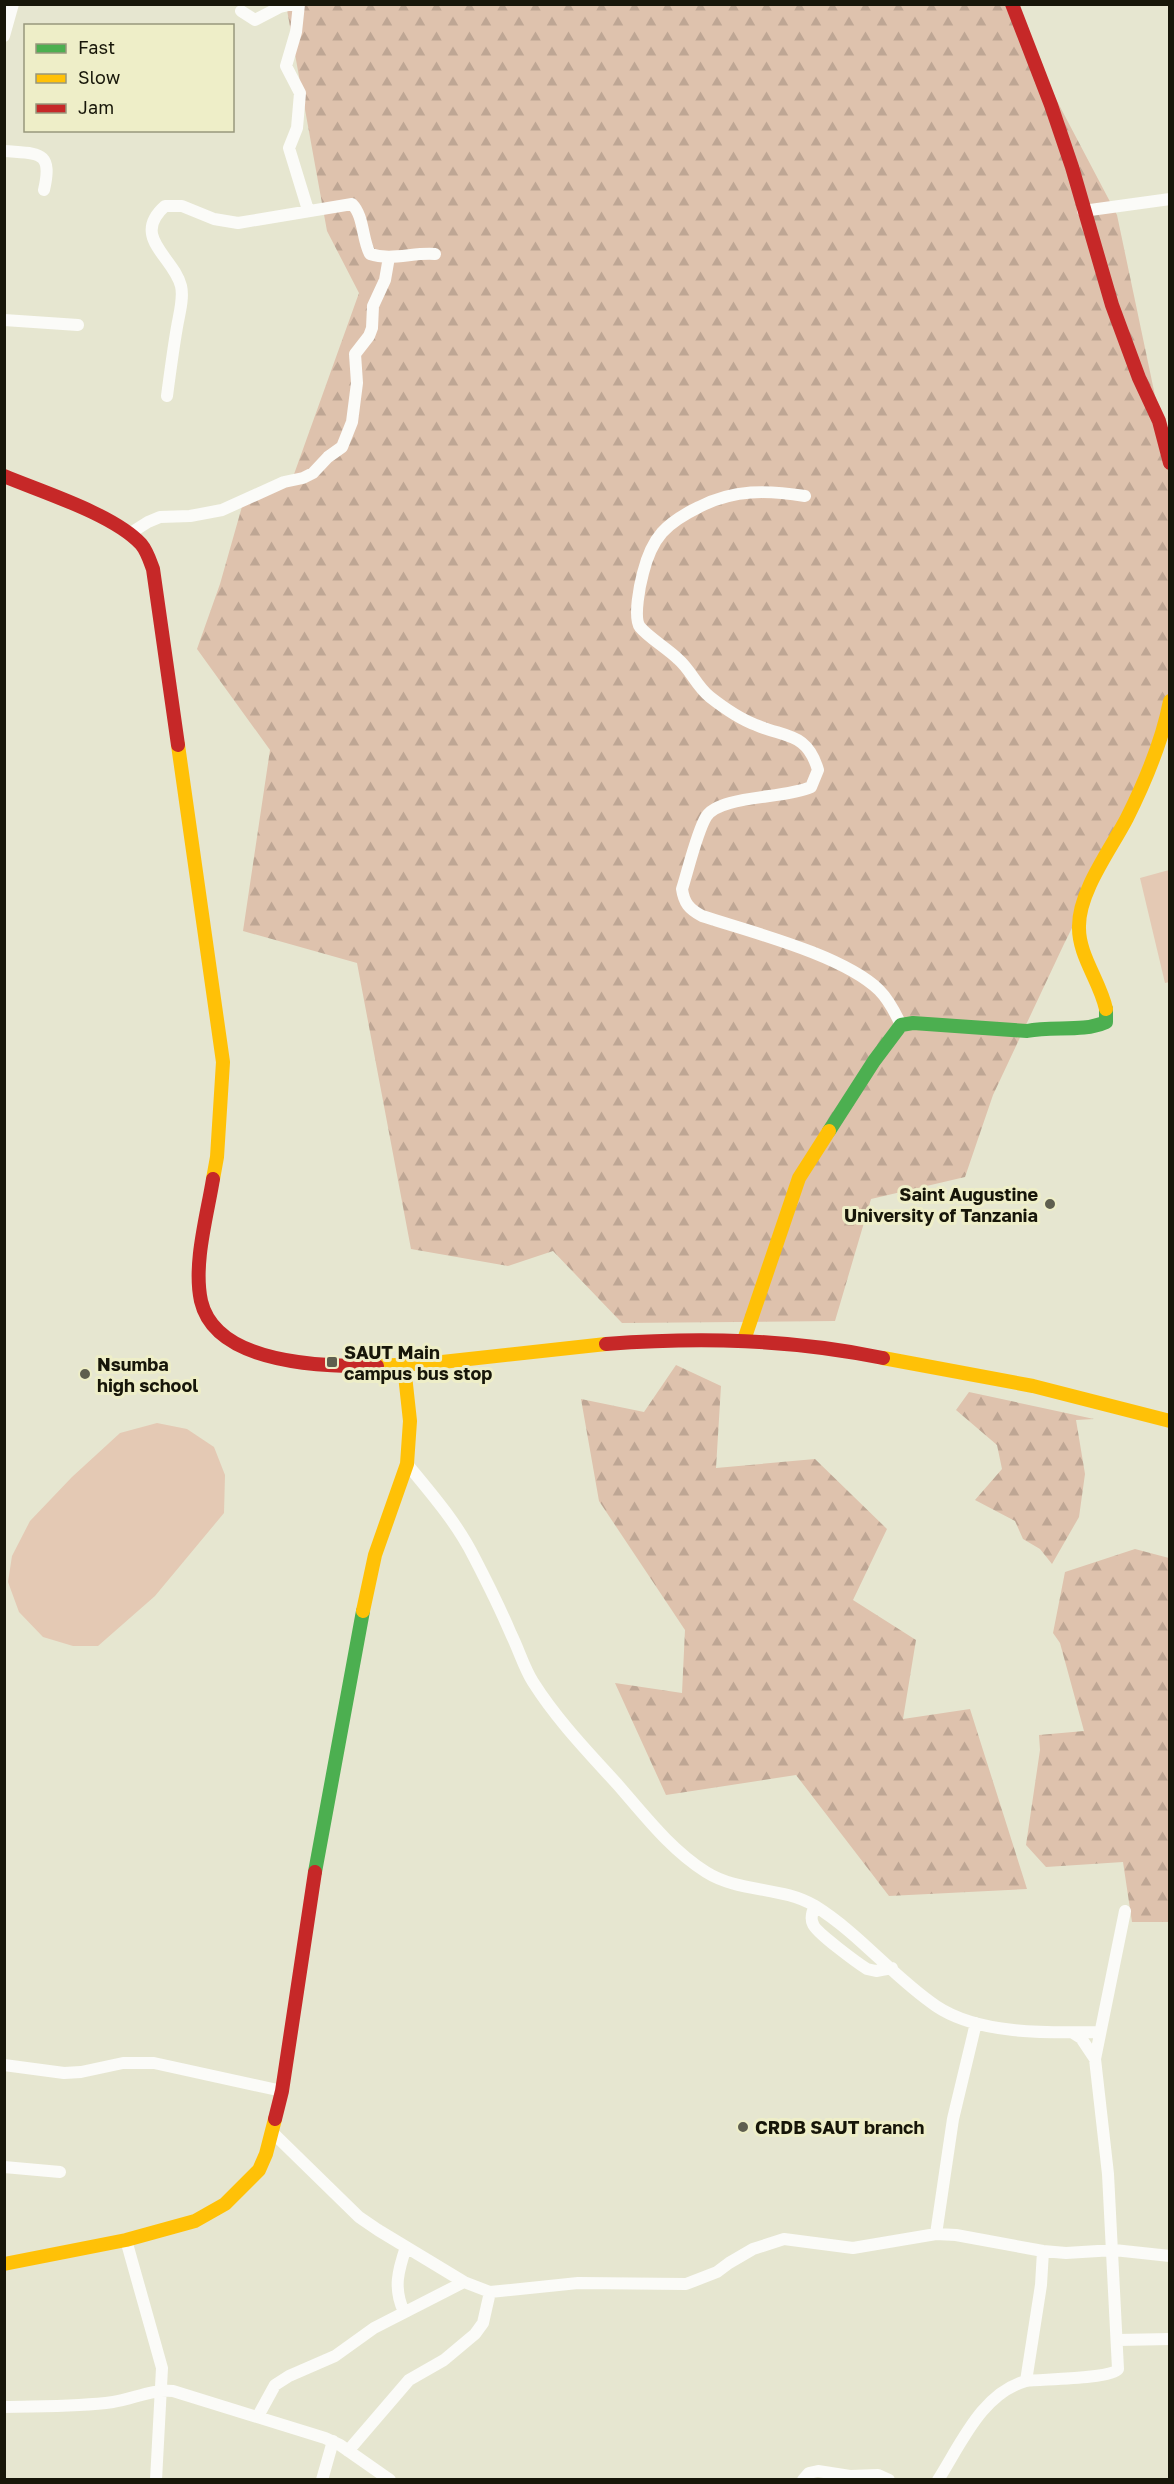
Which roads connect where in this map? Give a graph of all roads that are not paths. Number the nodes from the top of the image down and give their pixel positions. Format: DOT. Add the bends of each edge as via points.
graph roads {
  1 [pos="13,4"];
  2 [pos="293,4"];
  3 [pos="299,4"];
  4 [pos="1002,4"];
  5 [pos="1012,4"];
  6 [pos="241,11"];
  7 [pos="1018,18"];
  8 [pos="4,36"];
  9 [pos="4,151"];
  10 [pos="44,190"];
  11 [pos="1170,199"];
  12 [pos="308,210"];
  13 [pos="1083,211"];
  14 [pos="435,254"];
  15 [pos="389,257"];
  16 [pos="4,320"];
  17 [pos="78,325"];
  18 [pos="167,396"];
  19 [pos="1170,463"];
  20 [pos="4,476"];
  21 [pos="805,496"];
  22 [pos="129,534"];
  23 [pos="1170,701"];
  24 [pos="901,1025"];
  25 [pos="744,1340"];
  26 [pos="404,1366"];
  27 [pos="1170,1421"];
  28 [pos="407,1464"];
  29 [pos="814,1906"];
  30 [pos="1125,1911"];
  31 [pos="832,1919"];
  32 [pos="839,1947"];
  33 [pos="892,1968"];
  34 [pos="976,2023"];
  35 [pos="1099,2032"];
  36 [pos="1073,2033"];
  37 [pos="1095,2059"];
  38 [pos="4,2065"];
  39 [pos="282,2091"];
  40 [pos="273,2133"];
  41 [pos="4,2167"];
  42 [pos="60,2172"];
  43 [pos="936,2234"];
  44 [pos="126,2240"];
  45 [pos="406,2247"];
  46 [pos="1114,2250"];
  47 [pos="1043,2251"];
  48 [pos="1170,2256"];
  49 [pos="4,2264"];
  50 [pos="464,2282"];
  51 [pos="490,2292"];
  52 [pos="404,2312"];
  53 [pos="1170,2339"];
  54 [pos="1118,2340"];
  55 [pos="1026,2381"];
  56 [pos="162,2390"];
  57 [pos="4,2407"];
  58 [pos="258,2416"];
  59 [pos="333,2441"];
  60 [pos="348,2451"];
  61 [pos="156,2480"];
  62 [pos="322,2480"];
  63 [pos="390,2480"];
  64 [pos="803,2480"];
  65 [pos="889,2480"];
  66 [pos="938,2480"];
  1 -- 8 [label="street"];
  2 -- 6 [label="street" via="255,20"];
  3 -- 12 [label="street" via="286,66 300,93 298,119 289,148"];
  4 -- 7 [label="street"];
  5 -- 7 [label="street"];
  7 -- 13 [label="street" via="1062,136"];
  9 -- 10 [label="street" via="36,154 46,162 49,169"];
  11 -- 13 [label="street"];
  12 -- 15 [label="street" via="352,204 370,254"];
  12 -- 18 [label="street" via="238,223 170,204 157,214 152,231 154,242 181,286"];
  13 -- 19 [label="street" via="1126,347 1159,421"];
  14 -- 15 [label="street"];
  15 -- 22 [label="street" via="373,306 372,328 355,354 357,383 352,422 342,447 303,478 284,482 222,510 160,517"];
  16 -- 17 [label="street"];
  20 -- 22 [label="street"];
  21 -- 24 [label="street" via="771,490 738,492 710,501 671,523 649,551 641,579 639,625 682,662 707,695 757,726 799,740 811,753 818,770 812,787 797,793 716,807 706,817 682,889 691,910 702,916 819,955 858,974 879,990"];
  22 -- 26 [label="street" via="147,552 153,569 223,1062 217,1157 198,1296 221,1335 263,1354 312,1363"];
  23 -- 24 [label="street" via="1157,750 1080,913 1078,938 1105,1003 1106,1022 1092,1028 1027,1030"];
  24 -- 25 [label="street" via="799,1178"];
  25 -- 26 [label="street" via="599,1345"];
  25 -- 27 [label="street" via="845,1350 1031,1386"];
  26 -- 28 [label="street" via="410,1421"];
  28 -- 29 [label="street" via="454,1523 473,1554 531,1680 561,1721 655,1827 707,1873 732,1884 801,1899"];
  28 -- 39 [label="street" via="375,1556 361,1623 321,1835"];
  29 -- 31 [label="street"];
  29 -- 32 [label="street" via="814,1928"];
  30 -- 35 [label="street"];
  31 -- 32 [label="street"];
  31 -- 33 [label="street"];
  32 -- 33 [label="street" via="867,1969"];
  33 -- 34 [label="street" via="937,2007"];
  34 -- 36 [label="street"];
  34 -- 43 [label="street" via="953,2119"];
  35 -- 36 [label="street"];
  35 -- 37 [label="street"];
  36 -- 37 [label="street"];
  37 -- 46 [label="street"];
  38 -- 39 [label="street" via="64,2073 123,2063 154,2063"];
  39 -- 40 [label="street"];
  40 -- 44 [label="street" via="259,2170 225,2204 195,2221"];
  40 -- 45 [label="street" via="359,2217"];
  41 -- 42 [label="street"];
  43 -- 47 [label="street"];
  43 -- 51 [label="street" via="853,2248 776,2241 686,2284 578,2283"];
  44 -- 49 [label="street"];
  44 -- 56 [label="street" via="162,2368"];
  45 -- 50 [label="street"];
  45 -- 52 [label="street" via="396,2282"];
  46 -- 47 [label="street"];
  46 -- 48 [label="street"];
  46 -- 54 [label="street"];
  47 -- 55 [label="street"];
  50 -- 51 [label="street"];
  50 -- 52 [label="street"];
  51 -- 60 [label="street" via="483,2323 475,2334 444,2360 409,2380"];
  52 -- 58 [label="street" via="335,2356 275,2385"];
  53 -- 54 [label="street"];
  54 -- 55 [label="street" via="1118,2369 1114,2373"];
  55 -- 66 [label="street" via="999,2393 980,2414"];
  56 -- 57 [label="street" via="81,2405"];
  56 -- 58 [label="street"];
  56 -- 61 [label="street"];
  58 -- 59 [label="street"];
  59 -- 60 [label="street"];
  59 -- 62 [label="street"];
  60 -- 63 [label="street"];
  64 -- 65 [label="street" via="818,2471 878,2475"];
}
